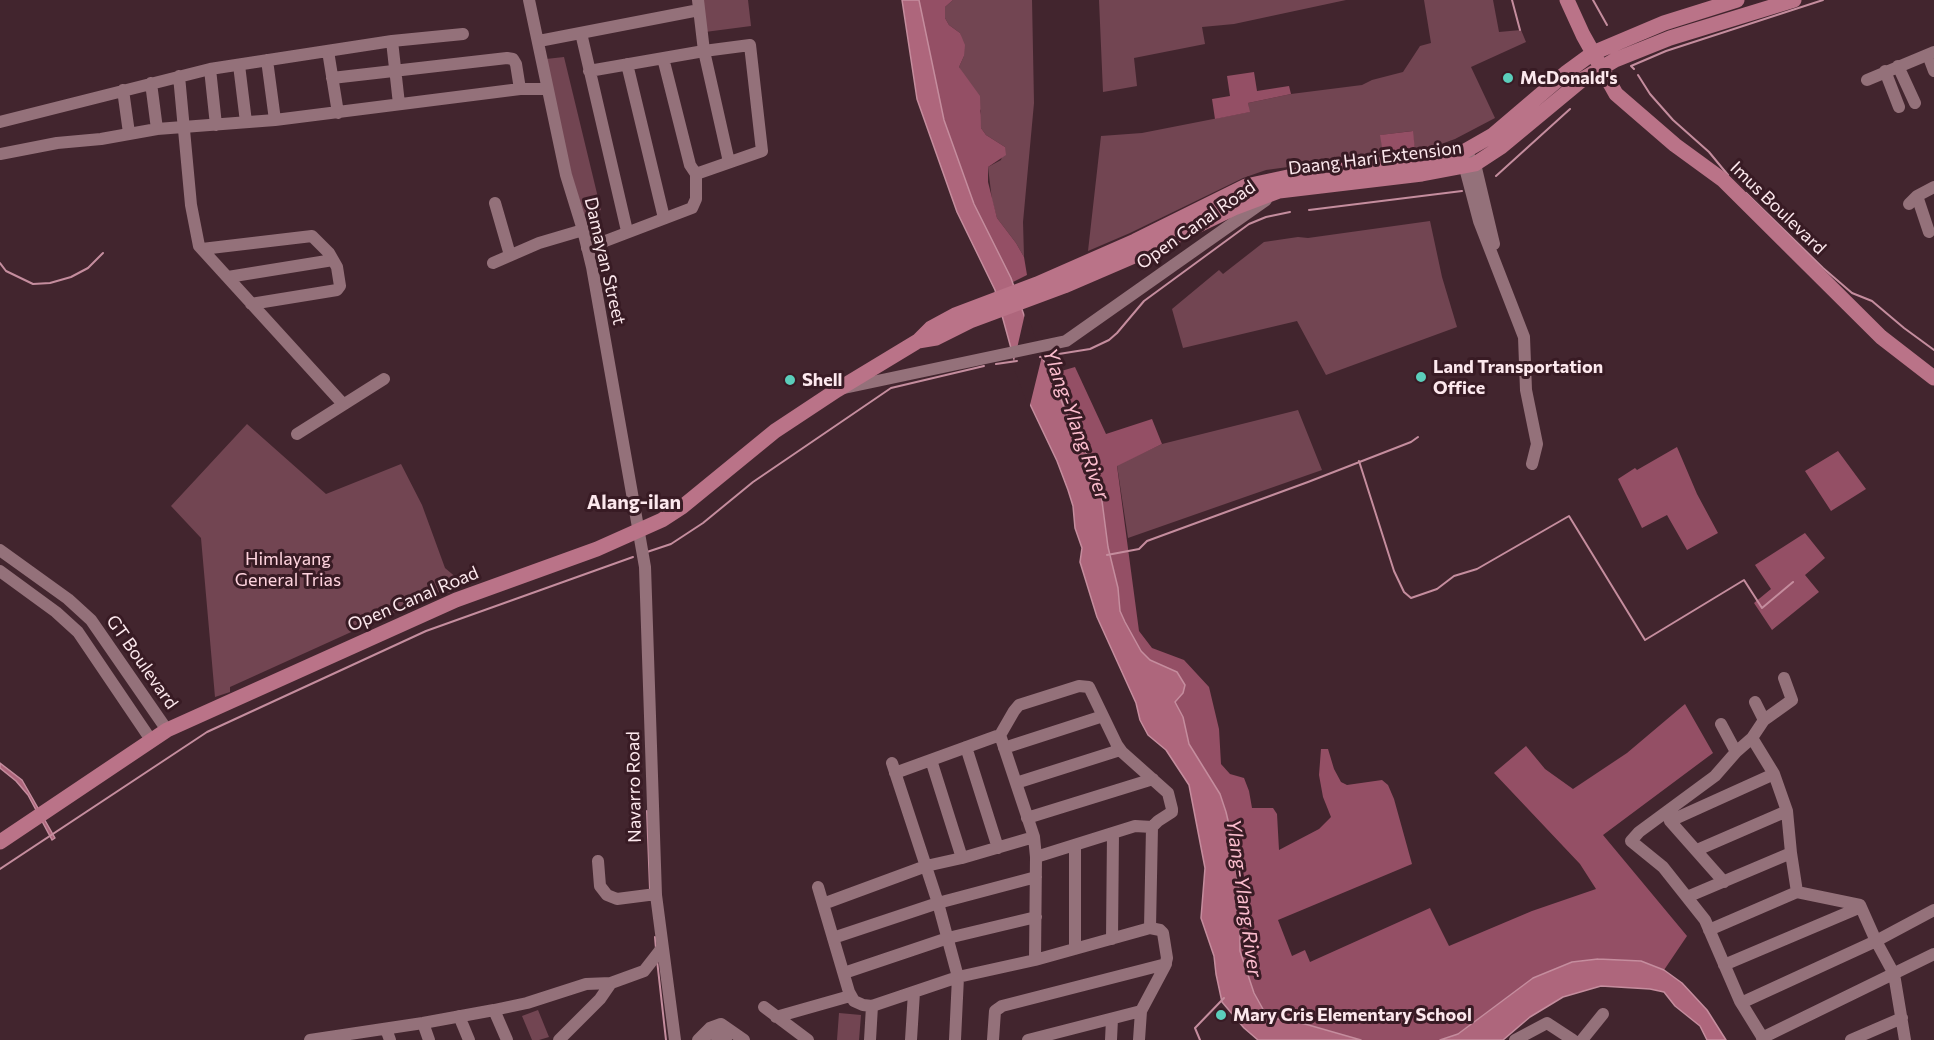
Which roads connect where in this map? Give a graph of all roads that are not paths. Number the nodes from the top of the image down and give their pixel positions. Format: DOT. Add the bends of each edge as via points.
graph roads {
  1 [pos="529,0"];
  2 [pos="1567,0"];
  3 [pos="1737,0"];
  4 [pos="1794,0"];
  5 [pos="699,5"];
  6 [pos="581,33"];
  7 [pos="463,34"];
  8 [pos="392,41"];
  9 [pos="538,41"];
  10 [pos="328,51"];
  11 [pos="704,51"];
  12 [pos="1593,53"];
  13 [pos="1931,53"];
  14 [pos="663,58"];
  15 [pos="267,60"];
  16 [pos="627,64"];
  17 [pos="239,65"];
  18 [pos="1898,66"];
  19 [pos="1601,68"];
  20 [pos="210,69"];
  21 [pos="396,70"];
  22 [pos="589,71"];
  23 [pos="1885,71"];
  24 [pos="1934,71"];
  25 [pos="179,76"];
  26 [pos="333,78"];
  27 [pos="1867,80"];
  28 [pos="151,83"];
  29 [pos="519,89"];
  30 [pos="548,89"];
  31 [pos="123,90"];
  32 [pos="1915,103"];
  33 [pos="399,104"];
  34 [pos="1899,107"];
  35 [pos="338,113"];
  36 [pos="275,120"];
  37 [pos="0,122"];
  38 [pos="246,122"];
  39 [pos="216,125"];
  40 [pos="183,127"];
  41 [pos="157,129"];
  42 [pos="129,133"];
  43 [pos="1465,151"];
  44 [pos="0,154"];
  45 [pos="729,162"];
  46 [pos="1470,166"];
  47 [pos="696,174"];
  48 [pos="1934,187"];
  49 [pos="1279,191"];
  50 [pos="495,202"];
  51 [pos="664,218"];
  52 [pos="583,230"];
  53 [pos="627,231"];
  54 [pos="1929,232"];
  55 [pos="587,248"];
  56 [pos="202,249"];
  57 [pos="510,255"];
  58 [pos="333,260"];
  59 [pos="493,263"];
  60 [pos="228,277"];
  61 [pos="1039,290"];
  62 [pos="251,304"];
  63 [pos="1934,378"];
  64 [pos="384,379"];
  65 [pos="837,390"];
  66 [pos="343,404"];
  67 [pos="297,434"];
  68 [pos="1532,464"];
  69 [pos="639,531"];
  70 [pos="0,550"];
  71 [pos="0,571"];
  72 [pos="1784,678"];
  73 [pos="1755,702"];
  74 [pos="1103,716"];
  75 [pos="1764,720"];
  76 [pos="1720,724"];
  77 [pos="167,730"];
  78 [pos="1752,738"];
  79 [pos="151,740"];
  80 [pos="1002,743"];
  81 [pos="966,747"];
  82 [pos="1120,750"];
  83 [pos="1736,752"];
  84 [pos="931,760"];
  85 [pos="1774,774"];
  86 [pos="1153,779"];
  87 [pos="1016,783"];
  88 [pos="1787,811"];
  89 [pos="1668,816"];
  90 [pos="1028,818"];
  91 [pos="1152,827"];
  92 [pos="1113,833"];
  93 [pos="1034,837"];
  94 [pos="0,842"];
  95 [pos="1075,845"];
  96 [pos="998,848"];
  97 [pos="1697,850"];
  98 [pos="1791,853"];
  99 [pos="1036,857"];
  100 [pos="962,858"];
  101 [pos="598,861"];
  102 [pos="926,866"];
  103 [pos="1036,877"];
  104 [pos="1724,882"];
  105 [pos="818,887"];
  106 [pos="1797,892"];
  107 [pos="652,895"];
  108 [pos="1687,897"];
  109 [pos="823,903"];
  110 [pos="938,903"];
  111 [pos="1861,907"];
  112 [pos="1934,910"];
  113 [pos="1036,917"];
  114 [pos="1150,928"];
  115 [pos="1709,930"];
  116 [pos="833,938"];
  117 [pos="948,938"];
  118 [pos="1112,939"];
  119 [pos="1876,941"];
  120 [pos="1075,949"];
  121 [pos="658,953"];
  122 [pos="1035,960"];
  123 [pos="1932,960"];
  124 [pos="1166,964"];
  125 [pos="1724,965"];
  126 [pos="844,974"];
  127 [pos="1894,974"];
  128 [pos="958,977"];
  129 [pos="611,983"];
  130 [pos="914,992"];
  131 [pos="850,996"];
  132 [pos="1741,1003"];
  133 [pos="872,1006"];
  134 [pos="764,1007"];
  135 [pos="494,1010"];
  136 [pos="1142,1011"];
  137 [pos="1603,1014"];
  138 [pos="459,1016"];
  139 [pos="777,1017"];
  140 [pos="1902,1018"];
  141 [pos="1112,1019"];
  142 [pos="423,1023"];
  143 [pos="388,1034"];
  144 [pos="1072,1034"];
  145 [pos="348,1037"];
  146 [pos="1521,1038"];
  147 [pos="699,1039"];
  148 [pos="737,1039"];
  149 [pos="1763,1039"];
  150 [pos="310,1040"];
  151 [pos="429,1040"];
  152 [pos="469,1040"];
  153 [pos="507,1040"];
  154 [pos="559,1040"];
  155 [pos="675,1040"];
  156 [pos="808,1040"];
  157 [pos="870,1040"];
  158 [pos="911,1040"];
  159 [pos="955,1040"];
  160 [pos="993,1040"];
  161 [pos="1031,1040"];
  162 [pos="1111,1040"];
  163 [pos="1139,1040"];
  164 [pos="1573,1040"];
  165 [pos="1582,1040"];
  166 [pos="1851,1040"];
  167 [pos="1905,1040"];
  1 -- 9 [label="street, Damayan Street"];
  2 -- 12 [label="main road, Imus Boulevard"];
  3 -- 12 [label="main road" via="1665,23"];
  4 -- 19 [label="main road" via="1670,38"];
  5 -- 6 [label="street"];
  5 -- 11 [label="street"];
  6 -- 9 [label="street"];
  6 -- 22 [label="street"];
  7 -- 8 [label="street"];
  8 -- 10 [label="street"];
  8 -- 21 [label="street"];
  9 -- 30 [label="street, Damayan Street"];
  10 -- 15 [label="street"];
  10 -- 26 [label="street"];
  11 -- 14 [label="street"];
  11 -- 45 [label="street"];
  11 -- 45 [label="street" via="750,45 762,151"];
  12 -- 19 [label="main road, Imus Boulevard"];
  12 -- 43 [label="main road, Daang Hari Extension" via="1493,135"];
  13 -- 18 [label="street"];
  13 -- 24 [label="street"];
  14 -- 16 [label="street"];
  14 -- 47 [label="street" via="690,165"];
  15 -- 17 [label="street"];
  15 -- 36 [label="street"];
  16 -- 22 [label="street"];
  16 -- 51 [label="street"];
  17 -- 20 [label="street"];
  17 -- 38 [label="street"];
  18 -- 23 [label="street"];
  18 -- 32 [label="street"];
  19 -- 46 [label="main road" via="1582,79 1502,147"];
  19 -- 63 [label="main road, Imus Boulevard" via="1616,94 1723,180 1881,337"];
  20 -- 25 [label="street"];
  20 -- 39 [label="street"];
  21 -- 26 [label="street"];
  21 -- 29 [label="street" via="513,59"];
  21 -- 33 [label="street"];
  22 -- 53 [label="street"];
  23 -- 27 [label="street"];
  23 -- 34 [label="street"];
  25 -- 28 [label="street"];
  25 -- 40 [label="street"];
  26 -- 35 [label="street"];
  28 -- 31 [label="street"];
  28 -- 41 [label="street"];
  29 -- 30 [label="street"];
  29 -- 33 [label="street"];
  30 -- 52 [label="street, Damayan Street" via="566,175"];
  31 -- 37 [label="street"];
  31 -- 42 [label="street"];
  33 -- 35 [label="street"];
  35 -- 36 [label="street"];
  36 -- 38 [label="street"];
  38 -- 39 [label="street"];
  39 -- 40 [label="street"];
  40 -- 41 [label="street"];
  40 -- 56 [label="street" via="192,212"];
  41 -- 42 [label="street"];
  42 -- 44 [label="street"];
  43 -- 46 [label="street"];
  43 -- 61 [label="main road, Open Canal Road" via="1246,186"];
  45 -- 47 [label="street"];
  46 -- 49 [label="main road, Daang Hari Extension"];
  46 -- 68 [label="street" via="1489,219 1500,278 1524,337 1526,390 1537,444"];
  47 -- 51 [label="street" via="692,208"];
  48 -- 54 [label="street" via="1913,200"];
  49 -- 61 [label="main road, Open Canal Road" via="1143,252"];
  49 -- 65 [label="street, Open Canal Road" via="1066,341"];
  50 -- 57 [label="street"];
  51 -- 53 [label="street"];
  52 -- 55 [label="street, Damayan Street"];
  52 -- 57 [label="street"];
  53 -- 55 [label="street"];
  55 -- 69 [label="street, Damayan Street"];
  56 -- 58 [label="street" via="312,236"];
  56 -- 60 [label="street"];
  57 -- 59 [label="street"];
  58 -- 60 [label="street"];
  58 -- 62 [label="street" via="340,286 337,290"];
  60 -- 62 [label="street"];
  61 -- 65 [label="main road, Open Canal Road" via="931,328 918,341"];
  62 -- 66 [label="street"];
  64 -- 66 [label="street"];
  65 -- 69 [label="main road, Open Canal Road" via="775,431 673,514"];
  66 -- 67 [label="street"];
  69 -- 77 [label="main road, Open Canal Road" via="456,600"];
  69 -- 107 [label="street, Navarro Road" via="646,584"];
  70 -- 77 [label="street, GT Boulevard" via="91,620"];
  71 -- 79 [label="street, GT Boulevard" via="78,632"];
  72 -- 75 [label="street" via="1792,700"];
  73 -- 75 [label="street"];
  74 -- 80 [label="street"];
  74 -- 80 [label="street" via="1089,687 1079,686 1020,705"];
  74 -- 82 [label="street"];
  75 -- 78 [label="street"];
  76 -- 83 [label="street"];
  77 -- 79 [label="main road, Open Canal Road"];
  78 -- 83 [label="street"];
  78 -- 85 [label="street"];
  79 -- 94 [label="main road, Open Canal Road"];
  80 -- 81 [label="street" via="995,736"];
  80 -- 87 [label="street"];
  81 -- 84 [label="street"];
  81 -- 96 [label="street"];
  82 -- 86 [label="street"];
  82 -- 87 [label="street"];
  83 -- 89 [label="street" via="1715,776"];
  84 -- 100 [label="street"];
  84 -- 102 [label="street" via="894,768"];
  85 -- 88 [label="street"];
  85 -- 89 [label="street"];
  86 -- 90 [label="street"];
  86 -- 91 [label="street" via="1168,793 1172,812"];
  87 -- 90 [label="street"];
  88 -- 97 [label="street"];
  88 -- 98 [label="street"];
  89 -- 97 [label="street"];
  89 -- 108 [label="street" via="1631,841 1663,867"];
  90 -- 93 [label="street"];
  91 -- 92 [label="street" via="1135,826"];
  91 -- 114 [label="street"];
  92 -- 95 [label="street"];
  92 -- 118 [label="street"];
  93 -- 96 [label="street"];
  93 -- 99 [label="street"];
  95 -- 99 [label="street"];
  95 -- 120 [label="street"];
  96 -- 100 [label="street"];
  97 -- 104 [label="street"];
  98 -- 104 [label="street"];
  98 -- 106 [label="street"];
  99 -- 103 [label="street"];
  100 -- 102 [label="street"];
  101 -- 107 [label="street" via="600,886 607,896 616,899"];
  102 -- 109 [label="street"];
  102 -- 110 [label="street"];
  103 -- 110 [label="street"];
  103 -- 113 [label="street"];
  104 -- 108 [label="street"];
  105 -- 109 [label="street"];
  106 -- 111 [label="street"];
  106 -- 115 [label="street"];
  107 -- 121 [label="street, Navarro Road"];
  108 -- 115 [label="street"];
  109 -- 116 [label="street"];
  110 -- 116 [label="street"];
  110 -- 117 [label="street"];
  111 -- 119 [label="street"];
  111 -- 125 [label="street"];
  112 -- 119 [label="street"];
  113 -- 117 [label="street"];
  113 -- 122 [label="street"];
  114 -- 118 [label="street"];
  114 -- 124 [label="street" via="1162,933"];
  115 -- 125 [label="street"];
  116 -- 126 [label="street"];
  117 -- 126 [label="street"];
  117 -- 128 [label="street"];
  118 -- 120 [label="street"];
  119 -- 127 [label="street"];
  119 -- 132 [label="street"];
  120 -- 122 [label="street"];
  121 -- 129 [label="street" via="644,971"];
  121 -- 155 [label="street, Navarro Road"];
  122 -- 128 [label="street"];
  123 -- 127 [label="street"];
  124 -- 136 [label="street"];
  124 -- 160 [label="street" via="1002,1006 995,1011"];
  125 -- 132 [label="street"];
  126 -- 131 [label="street"];
  127 -- 140 [label="street"];
  127 -- 149 [label="street"];
  128 -- 130 [label="street"];
  128 -- 159 [label="street"];
  129 -- 135 [label="street" via="586,984"];
  129 -- 154 [label="street"];
  130 -- 133 [label="street"];
  130 -- 158 [label="street"];
  131 -- 133 [label="street" via="859,1004"];
  131 -- 139 [label="street"];
  132 -- 149 [label="street"];
  133 -- 157 [label="street"];
  134 -- 139 [label="street"];
  135 -- 138 [label="street"];
  135 -- 153 [label="street"];
  136 -- 141 [label="street"];
  136 -- 163 [label="street"];
  137 -- 165 [label="street"];
  138 -- 142 [label="street"];
  138 -- 152 [label="street"];
  139 -- 156 [label="street"];
  140 -- 166 [label="street"];
  140 -- 167 [label="street"];
  141 -- 144 [label="street"];
  141 -- 162 [label="street"];
  142 -- 143 [label="street"];
  142 -- 151 [label="street"];
  143 -- 145 [label="street"];
  144 -- 161 [label="street"];
  145 -- 150 [label="street"];
  146 -- 164 [label="street" via="1547,1023"];
  147 -- 148 [label="street" via="721,1024"];
}
